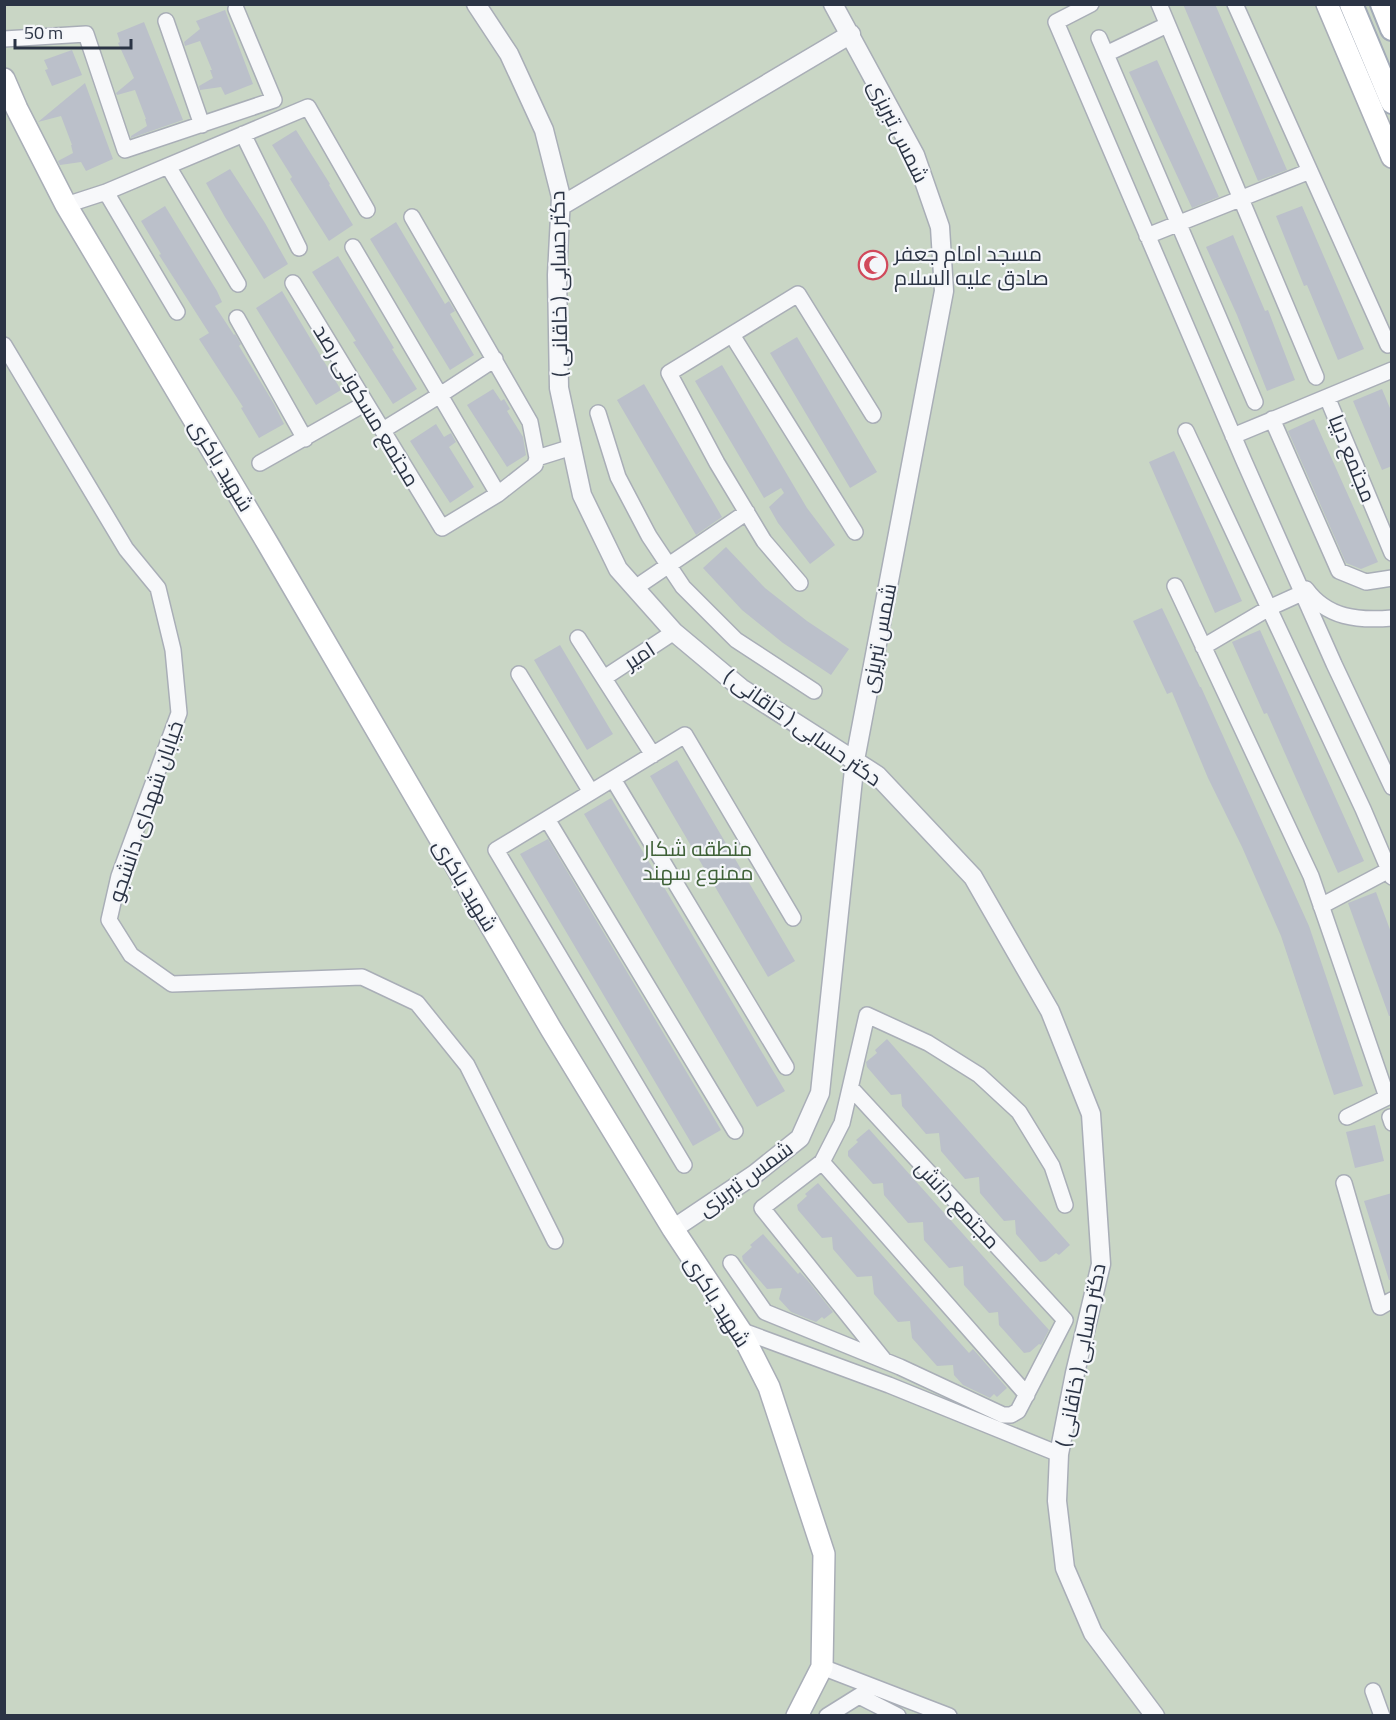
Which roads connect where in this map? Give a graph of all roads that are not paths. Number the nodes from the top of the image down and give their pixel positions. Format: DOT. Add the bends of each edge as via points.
graph roads {
  1 [pos="476,4"];
  2 [pos="833,4"];
  3 [pos="1159,4"];
  4 [pos="1235,4"];
  5 [pos="1328,4"];
  6 [pos="1350,4"];
  7 [pos="1382,4"];
  8 [pos="1084,6"];
  9 [pos="236,9"];
  10 [pos="166,21"];
  11 [pos="1167,25"];
  12 [pos="1392,29"];
  13 [pos="851,34"];
  14 [pos="1099,38"];
  15 [pos="4,39"];
  16 [pos="1106,54"];
  17 [pos="4,79"];
  18 [pos="1392,102"];
  19 [pos="202,125"];
  20 [pos="243,134"];
  21 [pos="1392,158"];
  22 [pos="168,166"];
  23 [pos="1310,171"];
  24 [pos="106,192"];
  25 [pos="1240,199"];
  26 [pos="66,205"];
  27 [pos="561,206"];
  28 [pos="367,210"];
  29 [pos="412,217"];
  30 [pos="1180,223"];
  31 [pos="1147,236"];
  32 [pos="353,247"];
  33 [pos="299,248"];
  34 [pos="293,283"];
  35 [pos="238,284"];
  36 [pos="177,312"];
  37 [pos="237,318"];
  38 [pos="732,335"];
  39 [pos="4,345"];
  40 [pos="1388,345"];
  41 [pos="495,358"];
  42 [pos="1392,370"];
  43 [pos="1316,377"];
  44 [pos="440,395"];
  45 [pos="1328,396"];
  46 [pos="1255,402"];
  47 [pos="366,403"];
  48 [pos="598,413"];
  49 [pos="873,415"];
  50 [pos="1272,419"];
  51 [pos="383,430"];
  52 [pos="1186,431"];
  53 [pos="1233,436"];
  54 [pos="305,439"];
  55 [pos="572,447"];
  56 [pos="537,458"];
  57 [pos="260,463"];
  58 [pos="498,494"];
  59 [pos="747,512"];
  60 [pos="855,532"];
  61 [pos="1392,553"];
  62 [pos="669,564"];
  63 [pos="1291,567"];
  64 [pos="1392,578"];
  65 [pos="800,583"];
  66 [pos="1175,586"];
  67 [pos="635,588"];
  68 [pos="1302,593"];
  69 [pos="1269,608"];
  70 [pos="1392,618"];
  71 [pos="674,632"];
  72 [pos="578,638"];
  73 [pos="1203,647"];
  74 [pos="519,674"];
  75 [pos="604,678"];
  76 [pos="814,691"];
  77 [pos="653,755"];
  78 [pos="855,760"];
  79 [pos="613,779"];
  80 [pos="1392,787"];
  81 [pos="591,792"];
  82 [pos="547,819"];
  83 [pos="1390,873"];
  84 [pos="1321,906"];
  85 [pos="794,918"];
  86 [pos="786,1067"];
  87 [pos="851,1088"];
  88 [pos="1389,1096"];
  89 [pos="1347,1117"];
  90 [pos="735,1131"];
  91 [pos="822,1162"];
  92 [pos="684,1165"];
  93 [pos="1344,1183"];
  94 [pos="1065,1205"];
  95 [pos="673,1229"];
  96 [pos="555,1241"];
  97 [pos="731,1263"];
  98 [pos="1392,1300"];
  99 [pos="740,1330"];
  100 [pos="893,1365"];
  101 [pos="889,1384"];
  102 [pos="1028,1395"];
  103 [pos="1059,1454"];
  104 [pos="822,1667"];
  105 [pos="832,1714"];
  106 [pos="797,1716"];
  107 [pos="898,1716"];
  108 [pos="949,1716"];
  109 [pos="1155,1716"];
  110 [pos="1373,1716"];
  111 [pos="1382,1716"];
  1 -- 27 [label="street, دکتر حسابی ( خاقانی )" via="509,54 544,130"];
  2 -- 13 [label="street, شمس تبریزی"];
  3 -- 11 [label="street"];
  4 -- 23 [label="street"];
  5 -- 21 [label="main road"];
  6 -- 18 [label="main road"];
  7 -- 12 [label="main road"];
  8 -- 31 [label="street" via="1056,22"];
  9 -- 19 [label="street" via="274,100"];
  10 -- 19 [label="street"];
  11 -- 16 [label="street"];
  11 -- 25 [label="street"];
  13 -- 27 [label="street"];
  13 -- 78 [label="street, شمس تبریزی" via="915,155 940,227 944,291"];
  14 -- 16 [label="street"];
  15 -- 19 [label="street" via="86,34 124,150"];
  16 -- 30 [label="street"];
  17 -- 26 [label="main road, شهید باکری"];
  20 -- 22 [label="street"];
  20 -- 28 [label="street" via="308,107"];
  20 -- 33 [label="street"];
  22 -- 24 [label="street"];
  22 -- 35 [label="street"];
  23 -- 25 [label="street"];
  23 -- 40 [label="street"];
  24 -- 26 [label="street"];
  24 -- 36 [label="street"];
  25 -- 30 [label="street"];
  25 -- 43 [label="street"];
  26 -- 95 [label="main road, شهید باکری"];
  27 -- 55 [label="street, دکتر حسابی ( خاقانی )" via="557,275 559,388"];
  29 -- 41 [label="street"];
  30 -- 31 [label="street"];
  30 -- 46 [label="street"];
  31 -- 53 [label="street"];
  32 -- 44 [label="street"];
  34 -- 47 [label="street, مجتمع مسکونی رصد"];
  37 -- 54 [label="street"];
  38 -- 49 [label="street" via="798,294"];
  38 -- 59 [label="street" via="669,373"];
  38 -- 60 [label="street"];
  39 -- 96 [label="street, خیابان شهدای دانشجو" via="126,549 158,588 173,650 179,713 119,876 109,920 131,955 172,984 362,977 417,1003 467,1065"];
  41 -- 44 [label="street"];
  41 -- 56 [label="street" via="530,422"];
  42 -- 45 [label="street"];
  44 -- 51 [label="street"];
  44 -- 58 [label="street"];
  45 -- 50 [label="street"];
  45 -- 61 [label="street, مجتمع دیبا"];
  47 -- 51 [label="street, مجتمع مسکونی رصد"];
  47 -- 54 [label="street"];
  48 -- 62 [label="street" via="618,477 649,536"];
  50 -- 53 [label="street"];
  50 -- 64 [label="street" via="1339,572 1366,582"];
  51 -- 58 [label="street, مجتمع مسکونی رصد" via="442,528"];
  52 -- 69 [label="street"];
  53 -- 63 [label="street"];
  54 -- 57 [label="street"];
  55 -- 56 [label="street"];
  55 -- 67 [label="street, دکتر حسابی ( خاقانی )" via="582,495 618,569"];
  56 -- 58 [label="street" via="535,465"];
  59 -- 62 [label="street"];
  59 -- 65 [label="street" via="764,541"];
  62 -- 67 [label="street"];
  62 -- 76 [label="street" via="683,587 736,640"];
  63 -- 68 [label="street"];
  63 -- 70 [label="street" via="1315,602 1338,615 1369,620"];
  66 -- 73 [label="street"];
  67 -- 71 [label="street, دکتر حسابی ( خاقانی )"];
  68 -- 69 [label="street"];
  68 -- 80 [label="street"];
  69 -- 73 [label="street"];
  69 -- 83 [label="street"];
  71 -- 75 [label="street, امیر"];
  71 -- 78 [label="street, دکتر حسابی ( خاقانی )" via="741,688"];
  72 -- 75 [label="street"];
  73 -- 84 [label="street" via="1311,876"];
  74 -- 81 [label="street"];
  75 -- 77 [label="street"];
  77 -- 79 [label="street"];
  77 -- 85 [label="street" via="685,735"];
  78 -- 95 [label="street, شمس تبریزی" via="820,1093 800,1138 756,1174"];
  78 -- 103 [label="street, دکتر حسابی ( خاقانی )" via="877,775 974,877 1050,1011 1091,1114 1101,1264"];
  79 -- 81 [label="street"];
  79 -- 86 [label="street"];
  81 -- 82 [label="street"];
  82 -- 90 [label="street"];
  82 -- 92 [label="street" via="496,850"];
  83 -- 84 [label="street"];
  84 -- 88 [label="street"];
  87 -- 91 [label="street" via="842,1123"];
  87 -- 94 [label="street" via="867,1015 928,1043 979,1075 1019,1112 1052,1166"];
  87 -- 102 [label="street, مجتمع دانش" via="1065,1320"];
  88 -- 89 [label="street"];
  91 -- 100 [label="street" via="762,1208"];
  91 -- 102 [label="street"];
  93 -- 98 [label="street" via="1380,1307"];
  95 -- 99 [label="main road, شهید باکری"];
  97 -- 100 [label="street" via="765,1312"];
  99 -- 101 [label="street"];
  99 -- 104 [label="main road, شهید باکری" via="769,1387 824,1554"];
  100 -- 101 [label="street"];
  100 -- 102 [label="street" via="1003,1415 1011,1416 1018,1411"];
  101 -- 103 [label="street"];
  103 -- 109 [label="street, دکتر حسابی ( خاقانی )" via="1057,1502 1065,1568 1093,1633"];
  104 -- 106 [label="main road, شهید باکری"];
  104 -- 108 [label="street"];
  105 -- 107 [label="street" via="859,1696"];
  110 -- 111 [label="street" via="1373,1691"];
}
